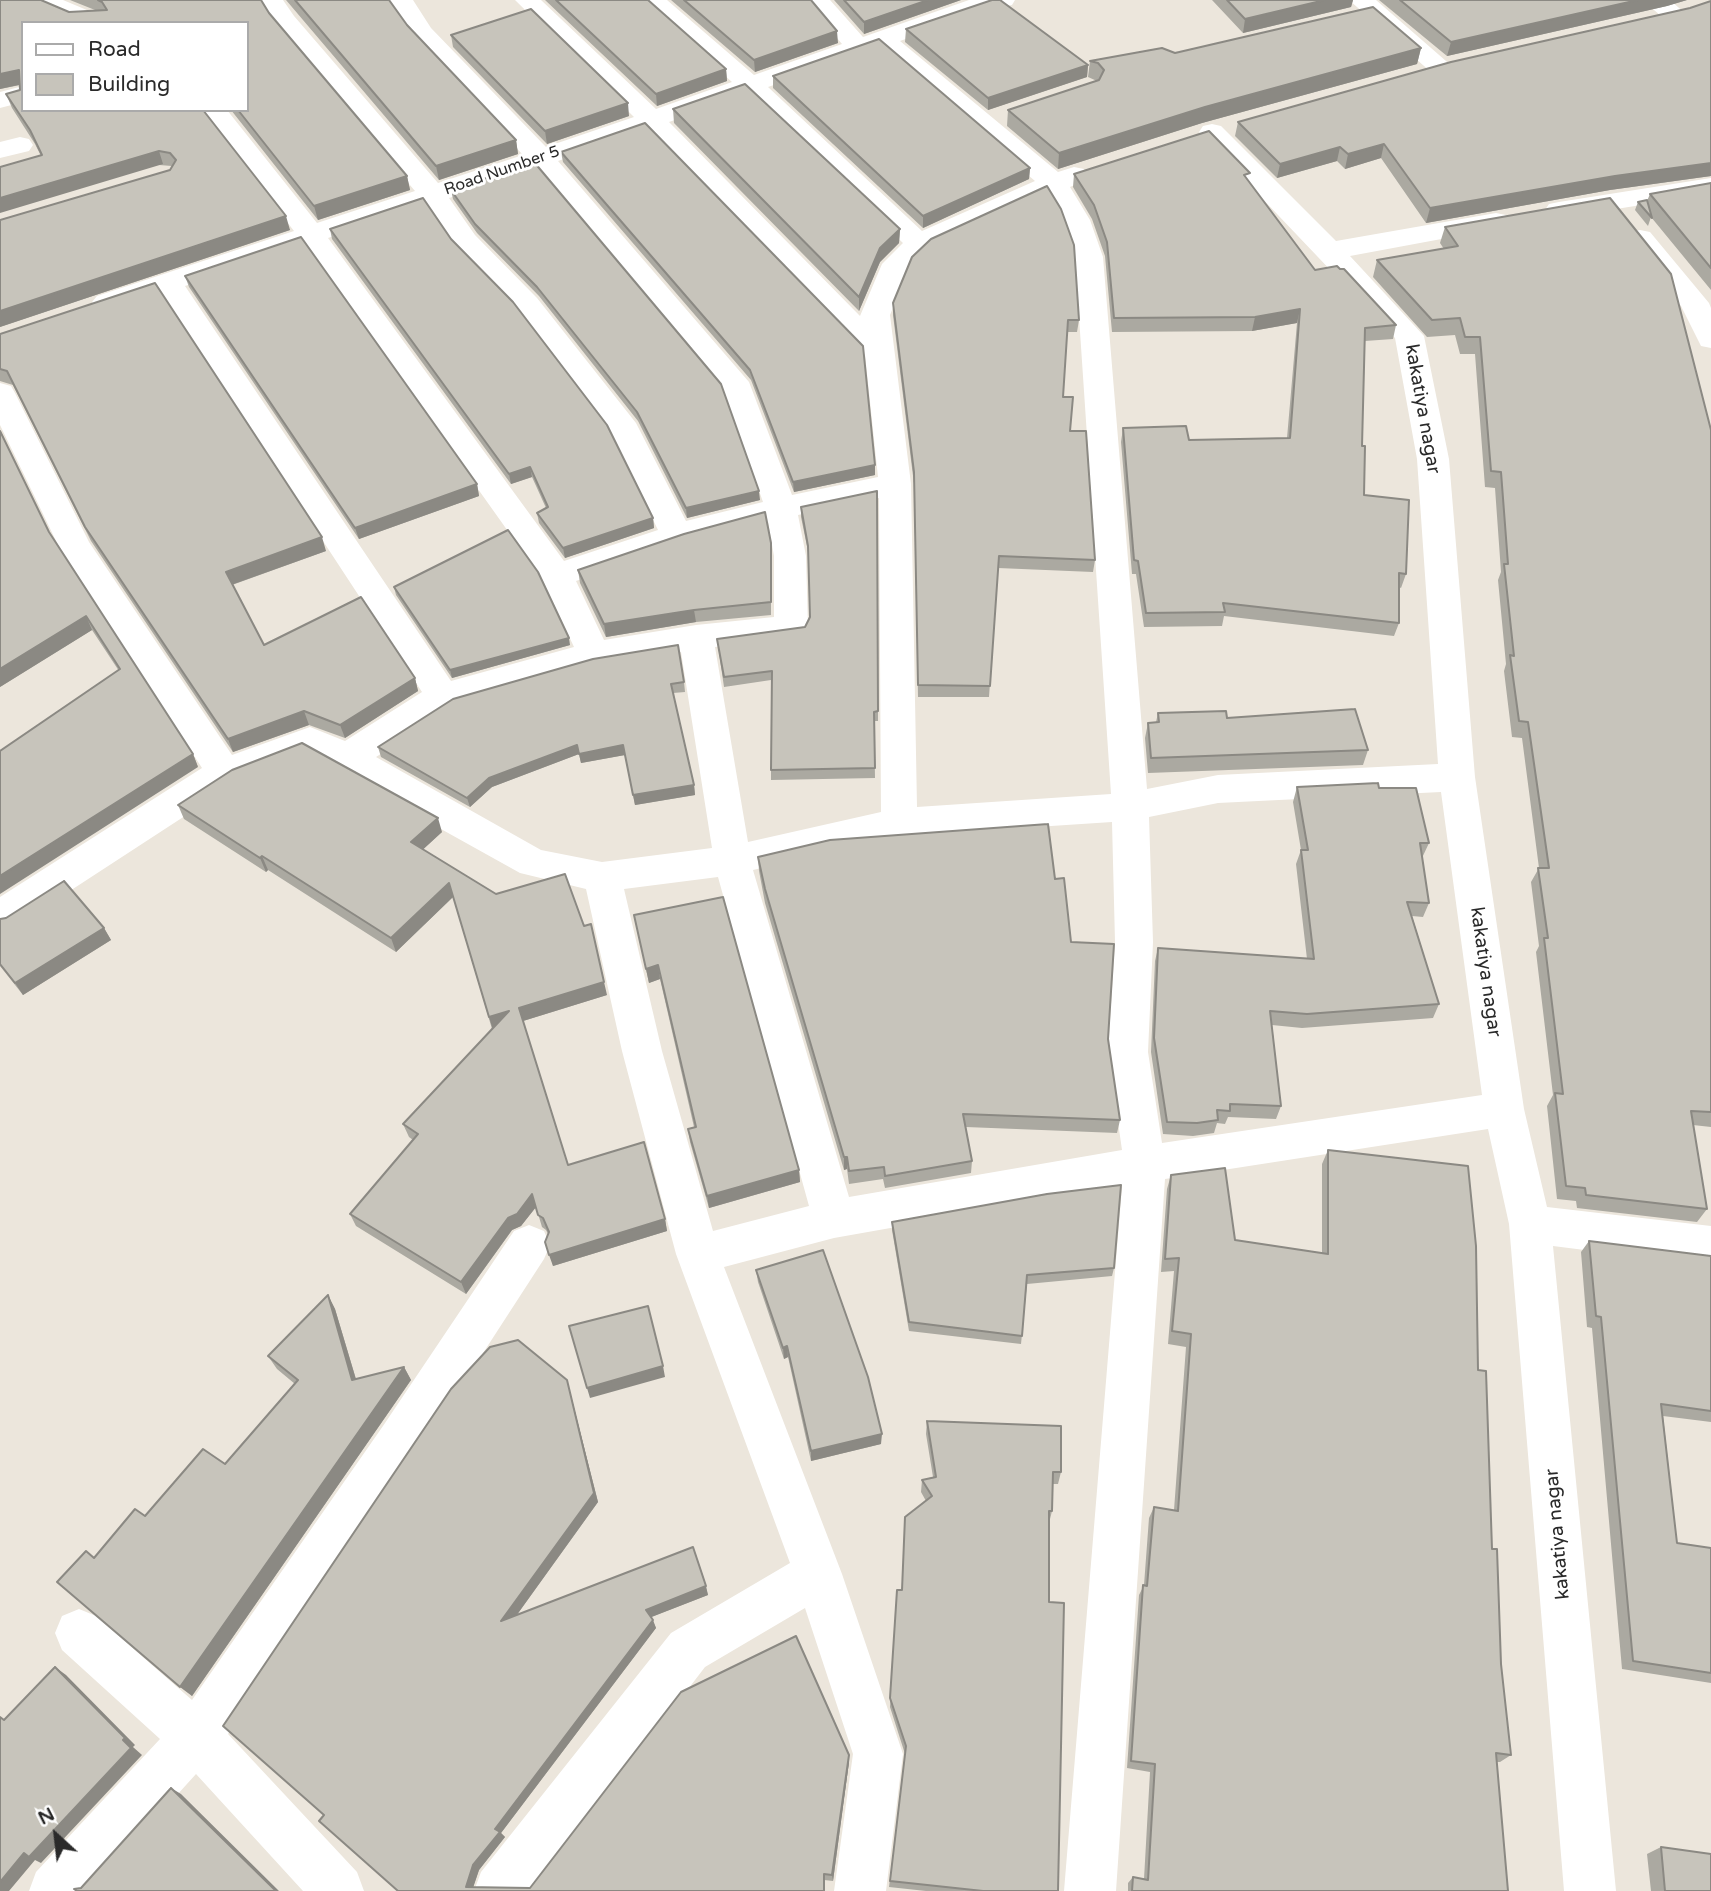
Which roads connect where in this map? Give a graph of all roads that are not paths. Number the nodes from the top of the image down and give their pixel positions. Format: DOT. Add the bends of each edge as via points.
graph roads {
  1 [pos="41,0"];
  2 [pos="271,0"];
  3 [pos="401,0"];
  4 [pos="527,0"];
  5 [pos="652,0"];
  6 [pos="817,0"];
  7 [pos="913,0"];
  8 [pos="1003,0"];
  9 [pos="1654,0"];
  10 [pos="1699,7"];
  11 [pos="1361,10"];
  12 [pos="1675,15"];
  13 [pos="92,21"];
  14 [pos="932,21"];
  15 [pos="1638,23"];
  16 [pos="870,42"];
  17 [pos="1468,61"];
  18 [pos="1441,68"];
  19 [pos="1415,75"];
  20 [pos="752,86"];
  21 [pos="21,95"];
  22 [pos="0,100"];
  23 [pos="215,112"];
  24 [pos="1009,114"];
  25 [pos="651,119"];
  26 [pos="983,123"];
  27 [pos="1212,132"];
  28 [pos="541,158"];
  29 [pos="1103,166"];
  30 [pos="1053,182"];
  31 [pos="1711,186"];
  32 [pos="433,195"];
  33 [pos="1609,201"];
  34 [pos="310,233"];
  35 [pos="919,243"];
  36 [pos="1330,251"];
  37 [pos="168,282"];
  38 [pos="78,312"];
  39 [pos="1711,339"];
  40 [pos="877,350"];
  41 [pos="0,393"];
  42 [pos="895,484"];
  43 [pos="781,509"];
  44 [pos="677,535"];
  45 [pos="557,575"];
  46 [pos="696,637"];
  47 [pos="594,654"];
  48 [pos="443,696"];
  49 [pos="347,758"];
  50 [pos="224,772"];
  51 [pos="1457,777"];
  52 [pos="1130,807"];
  53 [pos="899,822"];
  54 [pos="732,860"];
  55 [pos="602,877"];
  56 [pos="0,916"];
  57 [pos="1504,1109"];
  58 [pos="1145,1164"];
  59 [pos="834,1219"];
  60 [pos="1530,1224"];
  61 [pos="529,1245"];
  62 [pos="1711,1246"];
  63 [pos="698,1254"];
  64 [pos="818,1574"];
  65 [pos="79,1633"];
  66 [pos="197,1737"];
  67 [pos="55,1891"];
  68 [pos="338,1891"];
  69 [pos="500,1891"];
  70 [pos="860,1891"];
  71 [pos="1090,1891"];
  72 [pos="1590,1891"];
  1 -- 13 [label="street"];
  2 -- 32 [label="street"];
  3 -- 28 [label="street" via="421,32"];
  4 -- 25 [label="street"];
  5 -- 20 [label="street"];
  6 -- 16 [label="street"];
  7 -- 14 [label="street"];
  8 -- 14 [label="street, Road Number 5"];
  9 -- 12 [label="street"];
  10 -- 12 [label="street"];
  11 -- 18 [label="street"];
  12 -- 15 [label="street"];
  14 -- 16 [label="street, Road Number 5"];
  16 -- 20 [label="street, Road Number 5"];
  16 -- 26 [label="street"];
  17 -- 18 [label="street"];
  18 -- 19 [label="street"];
  20 -- 25 [label="street, Road Number 5"];
  20 -- 35 [label="street"];
  21 -- 22 [label="street"];
  23 -- 34 [label="street"];
  24 -- 26 [label="street"];
  25 -- 28 [label="street, Road Number 5"];
  25 -- 40 [label="street"];
  26 -- 30 [label="street"];
  27 -- 36 [label="street, kakatiya nagar"];
  28 -- 32 [label="street, Road Number 5"];
  28 -- 43 [label="street" via="738,389"];
  29 -- 30 [label="street"];
  30 -- 35 [label="street"];
  30 -- 52 [label="street" via="1076,220 1089,257"];
  31 -- 33 [label="street"];
  32 -- 34 [label="street, Road Number 5"];
  32 -- 44 [label="street" via="464,241 527,304 625,430"];
  33 -- 36 [label="street"];
  33 -- 39 [label="street" via="1694,303"];
  34 -- 37 [label="street, Road Number 5"];
  34 -- 45 [label="street"];
  35 -- 40 [label="street" via="896,264 875,315"];
  36 -- 51 [label="street, kakatiya nagar" via="1409,336 1433,459"];
  37 -- 38 [label="street, Road Number 5"];
  37 -- 48 [label="street"];
  40 -- 42 [label="street"];
  41 -- 50 [label="street" via="74,545"];
  42 -- 43 [label="street"];
  42 -- 53 [label="street"];
  43 -- 44 [label="street"];
  43 -- 46 [label="street" via="790,556 791,627"];
  44 -- 45 [label="street"];
  45 -- 47 [label="street"];
  46 -- 47 [label="street"];
  46 -- 54 [label="street"];
  47 -- 48 [label="street"];
  48 -- 49 [label="street"];
  49 -- 50 [label="street" via="310,740"];
  49 -- 55 [label="street" via="533,863"];
  50 -- 56 [label="street"];
  51 -- 52 [label="street" via="1218,789"];
  51 -- 57 [label="street, kakatiya nagar"];
  52 -- 53 [label="street"];
  52 -- 58 [label="street" via="1134,942 1128,1052"];
  53 -- 54 [label="street"];
  54 -- 55 [label="street"];
  54 -- 59 [label="street"];
  55 -- 63 [label="street" via="642,1051"];
  57 -- 58 [label="street"];
  57 -- 60 [label="street, kakatiya nagar"];
  58 -- 59 [label="street"];
  58 -- 71 [label="street"];
  59 -- 63 [label="street"];
  60 -- 62 [label="street"];
  60 -- 72 [label="street, kakatiya nagar"];
  61 -- 66 [label="street"];
  63 -- 64 [label="street"];
  64 -- 69 [label="street" via="688,1650"];
  64 -- 70 [label="street" via="878,1754"];
  65 -- 66 [label="street"];
  66 -- 67 [label="street"];
  66 -- 68 [label="street"];
}
